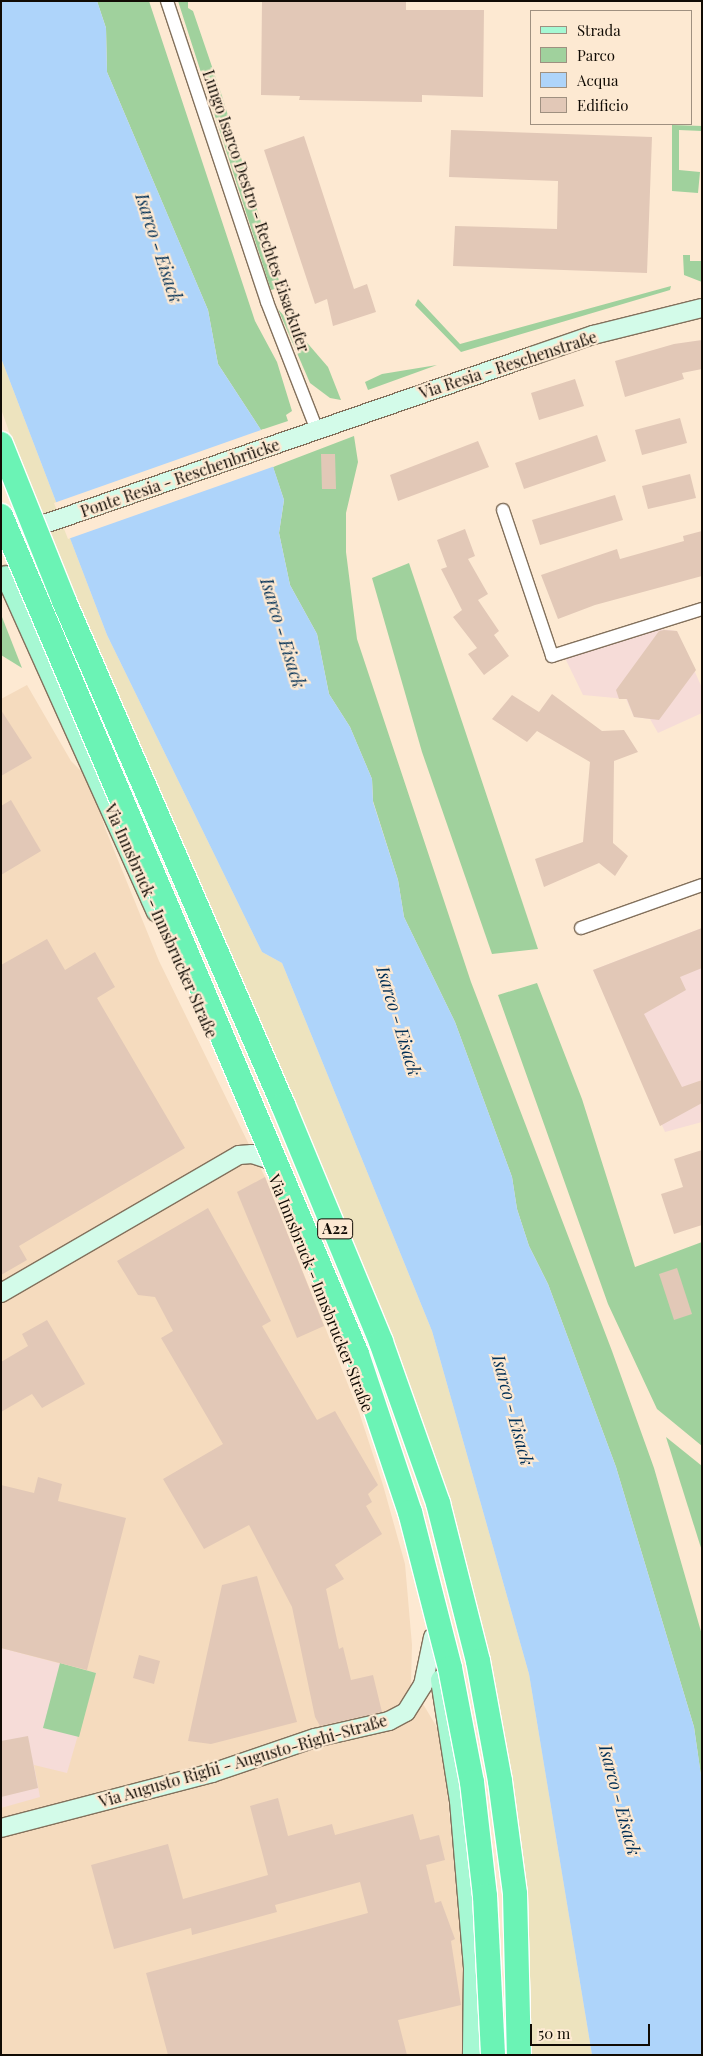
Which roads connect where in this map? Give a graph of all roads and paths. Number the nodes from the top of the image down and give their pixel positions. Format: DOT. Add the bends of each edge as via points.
graph roads {
  1 [pos="167,1"];
  2 [pos="702,308"];
  3 [pos="317,430"];
  4 [pos="1,444"];
  5 [pos="503,510"];
  6 [pos="1,516"];
  7 [pos="1,539"];
  8 [pos="6,576"];
  9 [pos="1,600"];
  10 [pos="702,609"];
  11 [pos="86,754"];
  12 [pos="702,885"];
  13 [pos="581,928"];
  14 [pos="267,1159"];
  15 [pos="1,1293"];
  16 [pos="432,1637"];
  17 [pos="1,1828"];
  18 [pos="473,2055"];
  19 [pos="492,2055"];
  20 [pos="519,2055"];
  1 -- 3 [label="street, Lungo Isarco Destro - Rechtes Eisackufer" via="267,302"];
  2 -- 3 [label="main road, Via Resia - Reschenstraße" via="593,335"];
  3 -- 7 [label="main road, Ponte Resia - Reschenbrücke"];
  4 -- 20 [label="highway, A22, bridge" via="64,601 340,1242 381,1342 438,1503 478,1661 500,1781 515,1894"];
  5 -- 10 [label="street" via="552,656"];
  6 -- 19 [label="highway, A22, bridge" via="357,1354 410,1512 450,1668 472,1782 485,1896"];
  8 -- 11 [label="main road, Via Innsbruck - Innsbrucker Straße"];
  9 -- 11 [label="main road" via="69,743"];
  11 -- 14 [label="main road, Via Innsbruck - Innsbrucker Straße"];
  12 -- 13 [label="street"];
  14 -- 15 [label="main road" via="252,1154 239,1155"];
  14 -- 16 [label="main road, Via Innsbruck - Innsbrucker Straße" via="363,1391 400,1506"];
  16 -- 17 [label="main road, Via Augusto Righi - Augusto-Righi-Straße" via="423,1685 406,1712 388,1721 315,1738 212,1773"];
  16 -- 18 [label="main road, Via Innsbruck - Innsbrucker Straße" via="460,1801 474,1968"];
}
